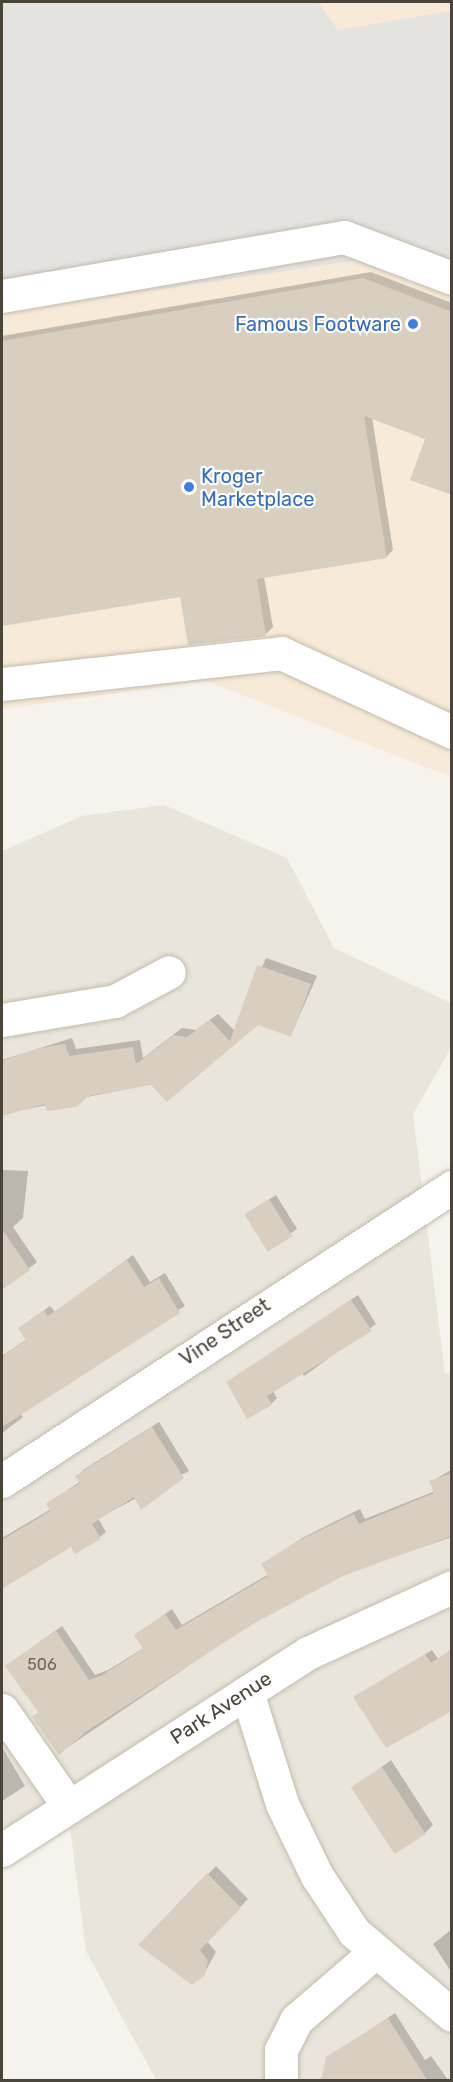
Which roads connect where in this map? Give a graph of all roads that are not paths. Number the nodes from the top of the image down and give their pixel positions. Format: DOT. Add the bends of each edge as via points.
graph roads {
  1 [pos="452,278"];
  2 [pos="2,297"];
  3 [pos="2,684"];
  4 [pos="452,732"];
  5 [pos="169,972"];
  6 [pos="2,1020"];
  7 [pos="452,1186"];
  8 [pos="2,1481"];
  9 [pos="452,1587"];
  10 [pos="247,1692"];
  11 [pos="2,1710"];
  12 [pos="67,1804"];
  13 [pos="2,1850"];
  14 [pos="375,1952"];
  15 [pos="452,2015"];
  16 [pos="281,2080"];
  1 -- 2 [label="street" via="344,237"];
  3 -- 4 [label="street" via="281,653"];
  5 -- 6 [label="street" via="116,1001"];
  7 -- 8 [label="street, Vine Street"];
  9 -- 10 [label="street, Park Avenue" via="308,1653"];
  10 -- 12 [label="street, Park Avenue"];
  10 -- 14 [label="street" via="282,1804 317,1876 354,1932"];
  11 -- 12 [label="street"];
  12 -- 13 [label="street, Park Avenue"];
  14 -- 15 [label="street"];
  14 -- 16 [label="street" via="296,2020 281,2050"];
}
